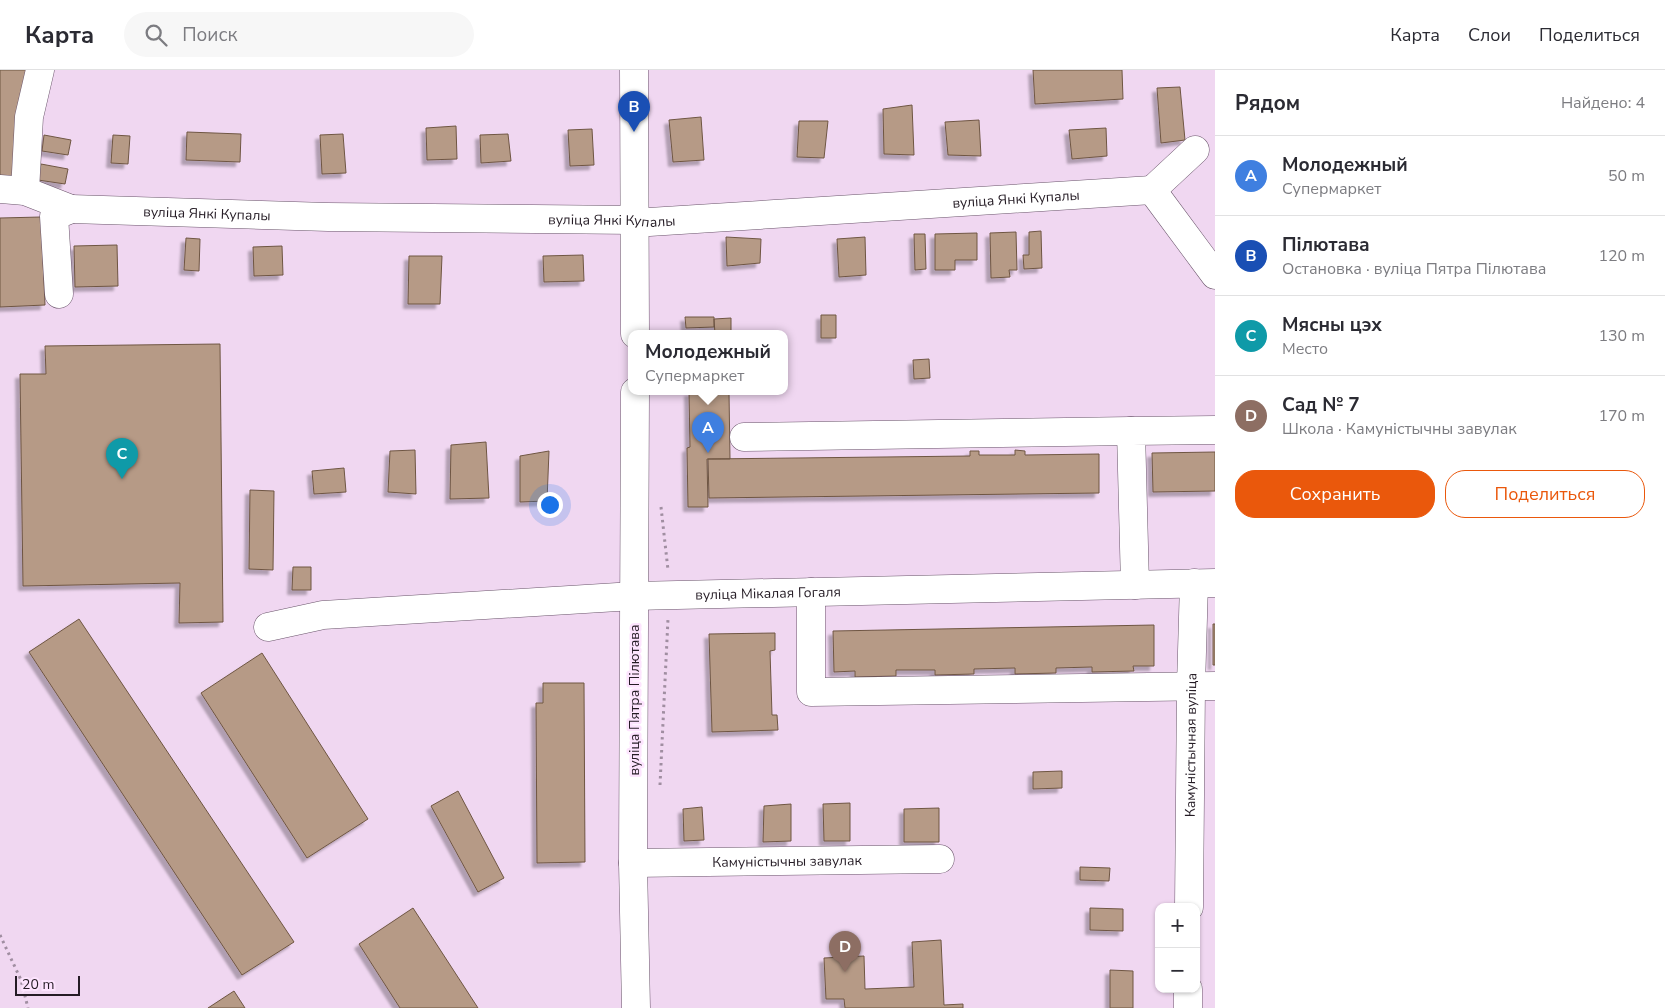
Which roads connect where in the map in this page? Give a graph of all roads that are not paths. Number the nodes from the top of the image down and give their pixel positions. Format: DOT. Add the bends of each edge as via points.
graph roads {
  1 [pos="40,70"];
  2 [pos="634,70"];
  3 [pos="1196,150"];
  4 [pos="13,190"];
  5 [pos="1152,190"];
  6 [pos="71,209"];
  7 [pos="635,220"];
  8 [pos="1215,275"];
  9 [pos="58,294"];
  10 [pos="635,330"];
  11 [pos="635,395"];
  12 [pos="1215,430"];
  13 [pos="1131,431"];
  14 [pos="744,437"];
  15 [pos="1205,583"];
  16 [pos="1135,585"];
  17 [pos="811,592"];
  18 [pos="634,596"];
  19 [pos="268,627"];
  20 [pos="1203,686"];
  21 [pos="940,859"];
  22 [pos="633,863"];
  23 [pos="1189,903"];
  24 [pos="1188,993"];
  25 [pos="636,1008"];
  26 [pos="1188,1008"];
  1 -- 4 [label="street"];
  2 -- 7 [label="street"];
  3 -- 5 [label="street"];
  4 -- 6 [label="street, вуліца Янкі Купалы"];
  5 -- 7 [label="street, вуліца Янкі Купалы" via="649,222"];
  5 -- 8 [label="street"];
  6 -- 7 [label="street, вуліца Янкі Купалы" via="328,217"];
  6 -- 9 [label="street" via="54,216"];
  7 -- 10 [label="street"];
  11 -- 18 [label="street, вуліца Пятра Пілютава"];
  12 -- 13 [label="street"];
  13 -- 14 [label="street"];
  13 -- 16 [label="street"];
  15 -- 16 [label="street, вуліца Мікалая Гогаля"];
  15 -- 20 [label="street, Камуністычная вуліца"];
  16 -- 17 [label="street, вуліца Мікалая Гогаля"];
  17 -- 18 [label="street, вуліца Мікалая Гогаля"];
  17 -- 20 [label="street" via="811,692"];
  18 -- 19 [label="street, вуліца Мікалая Гогаля" via="323,615"];
  18 -- 22 [label="street, вуліца Пятра Пілютава"];
  20 -- 23 [label="street, Камуністычная вуліца"];
  21 -- 22 [label="street, Камуністычны завулак"];
  22 -- 25 [label="street, вуліца Пятра Пілютава"];
  24 -- 26 [label="street"];
}
